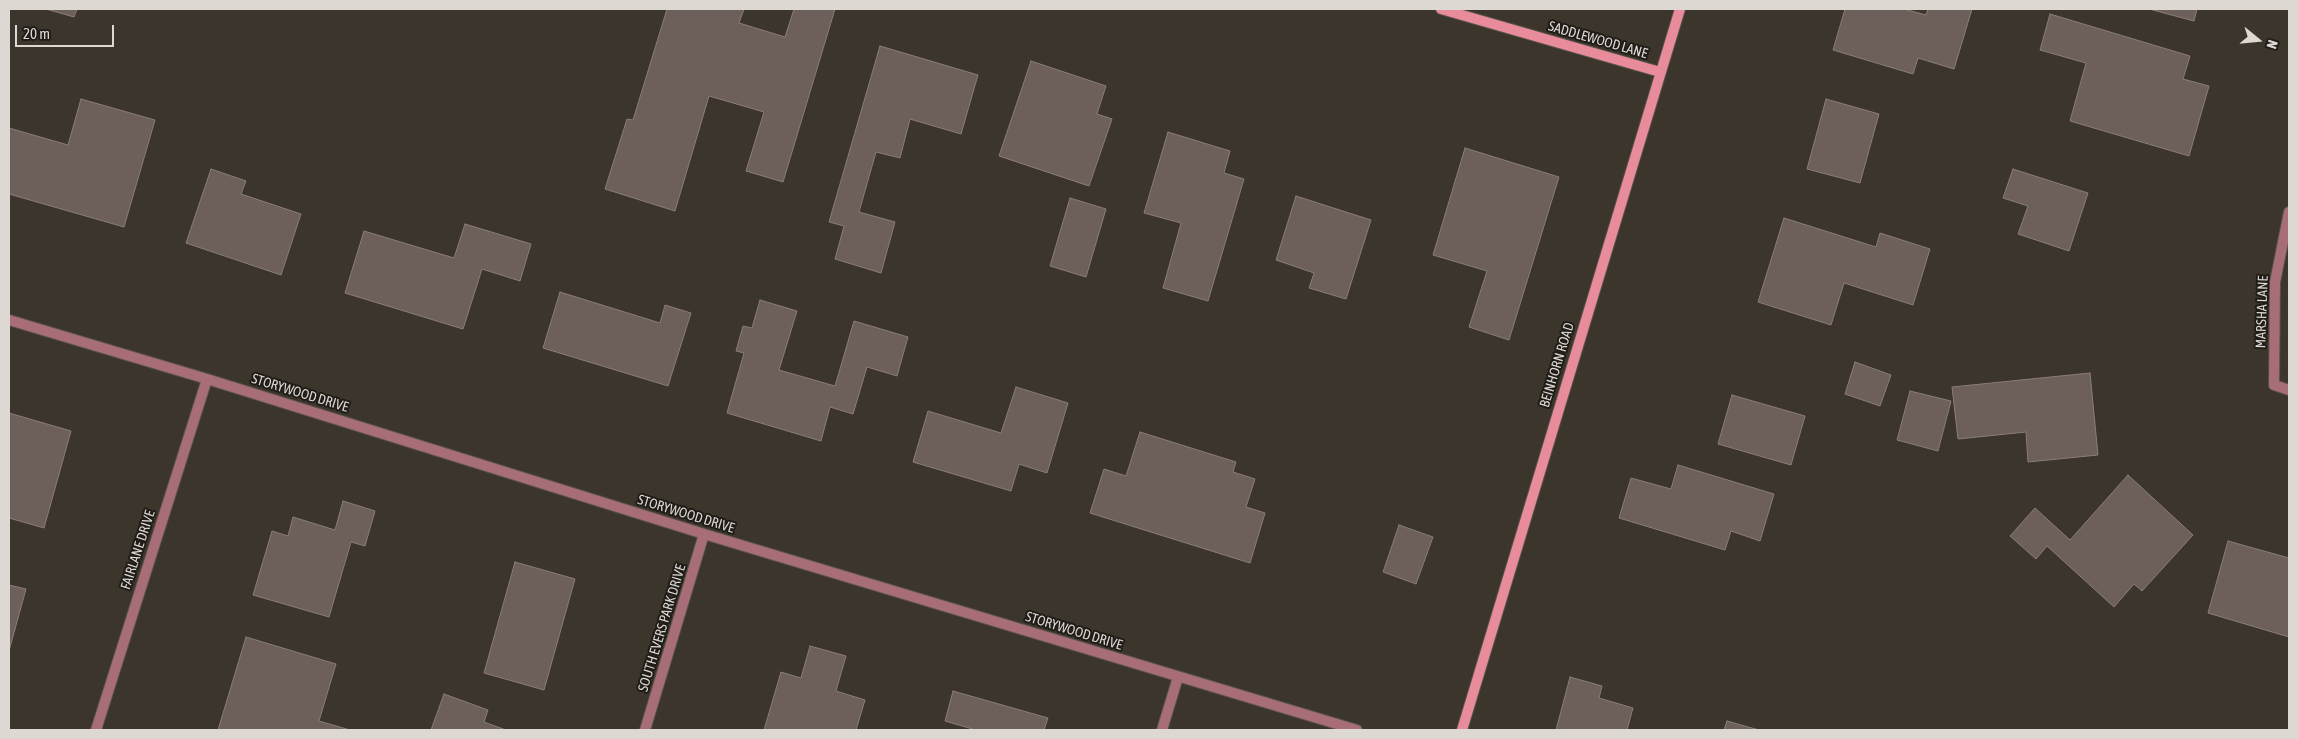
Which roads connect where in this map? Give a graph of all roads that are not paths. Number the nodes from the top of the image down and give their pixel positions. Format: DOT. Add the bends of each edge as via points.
graph roads {
  1 [pos="1441,9"];
  2 [pos="1680,9"];
  3 [pos="1660,72"];
  4 [pos="2289,212"];
  5 [pos="9,320"];
  6 [pos="207,379"];
  7 [pos="2289,390"];
  8 [pos="704,534"];
  9 [pos="1178,677"];
  10 [pos="96,730"];
  11 [pos="645,730"];
  12 [pos="1162,730"];
  13 [pos="1357,730"];
  14 [pos="1462,730"];
  1 -- 3 [label="street, SADDLEWOOD LANE"];
  2 -- 3 [label="street, BEINHORN ROAD"];
  3 -- 14 [label="street, BEINHORN ROAD"];
  4 -- 7 [label="street, MARSHA LANE" via="2274,282 2274,385"];
  5 -- 6 [label="street, STORYWOOD DRIVE"];
  6 -- 8 [label="street, STORYWOOD DRIVE"];
  6 -- 10 [label="street, FAIRLANE DRIVE"];
  8 -- 9 [label="street, STORYWOOD DRIVE"];
  8 -- 11 [label="street, SOUTH EVERS PARK DRIVE"];
  9 -- 12 [label="street"];
  9 -- 13 [label="street, STORYWOOD DRIVE"];
}
